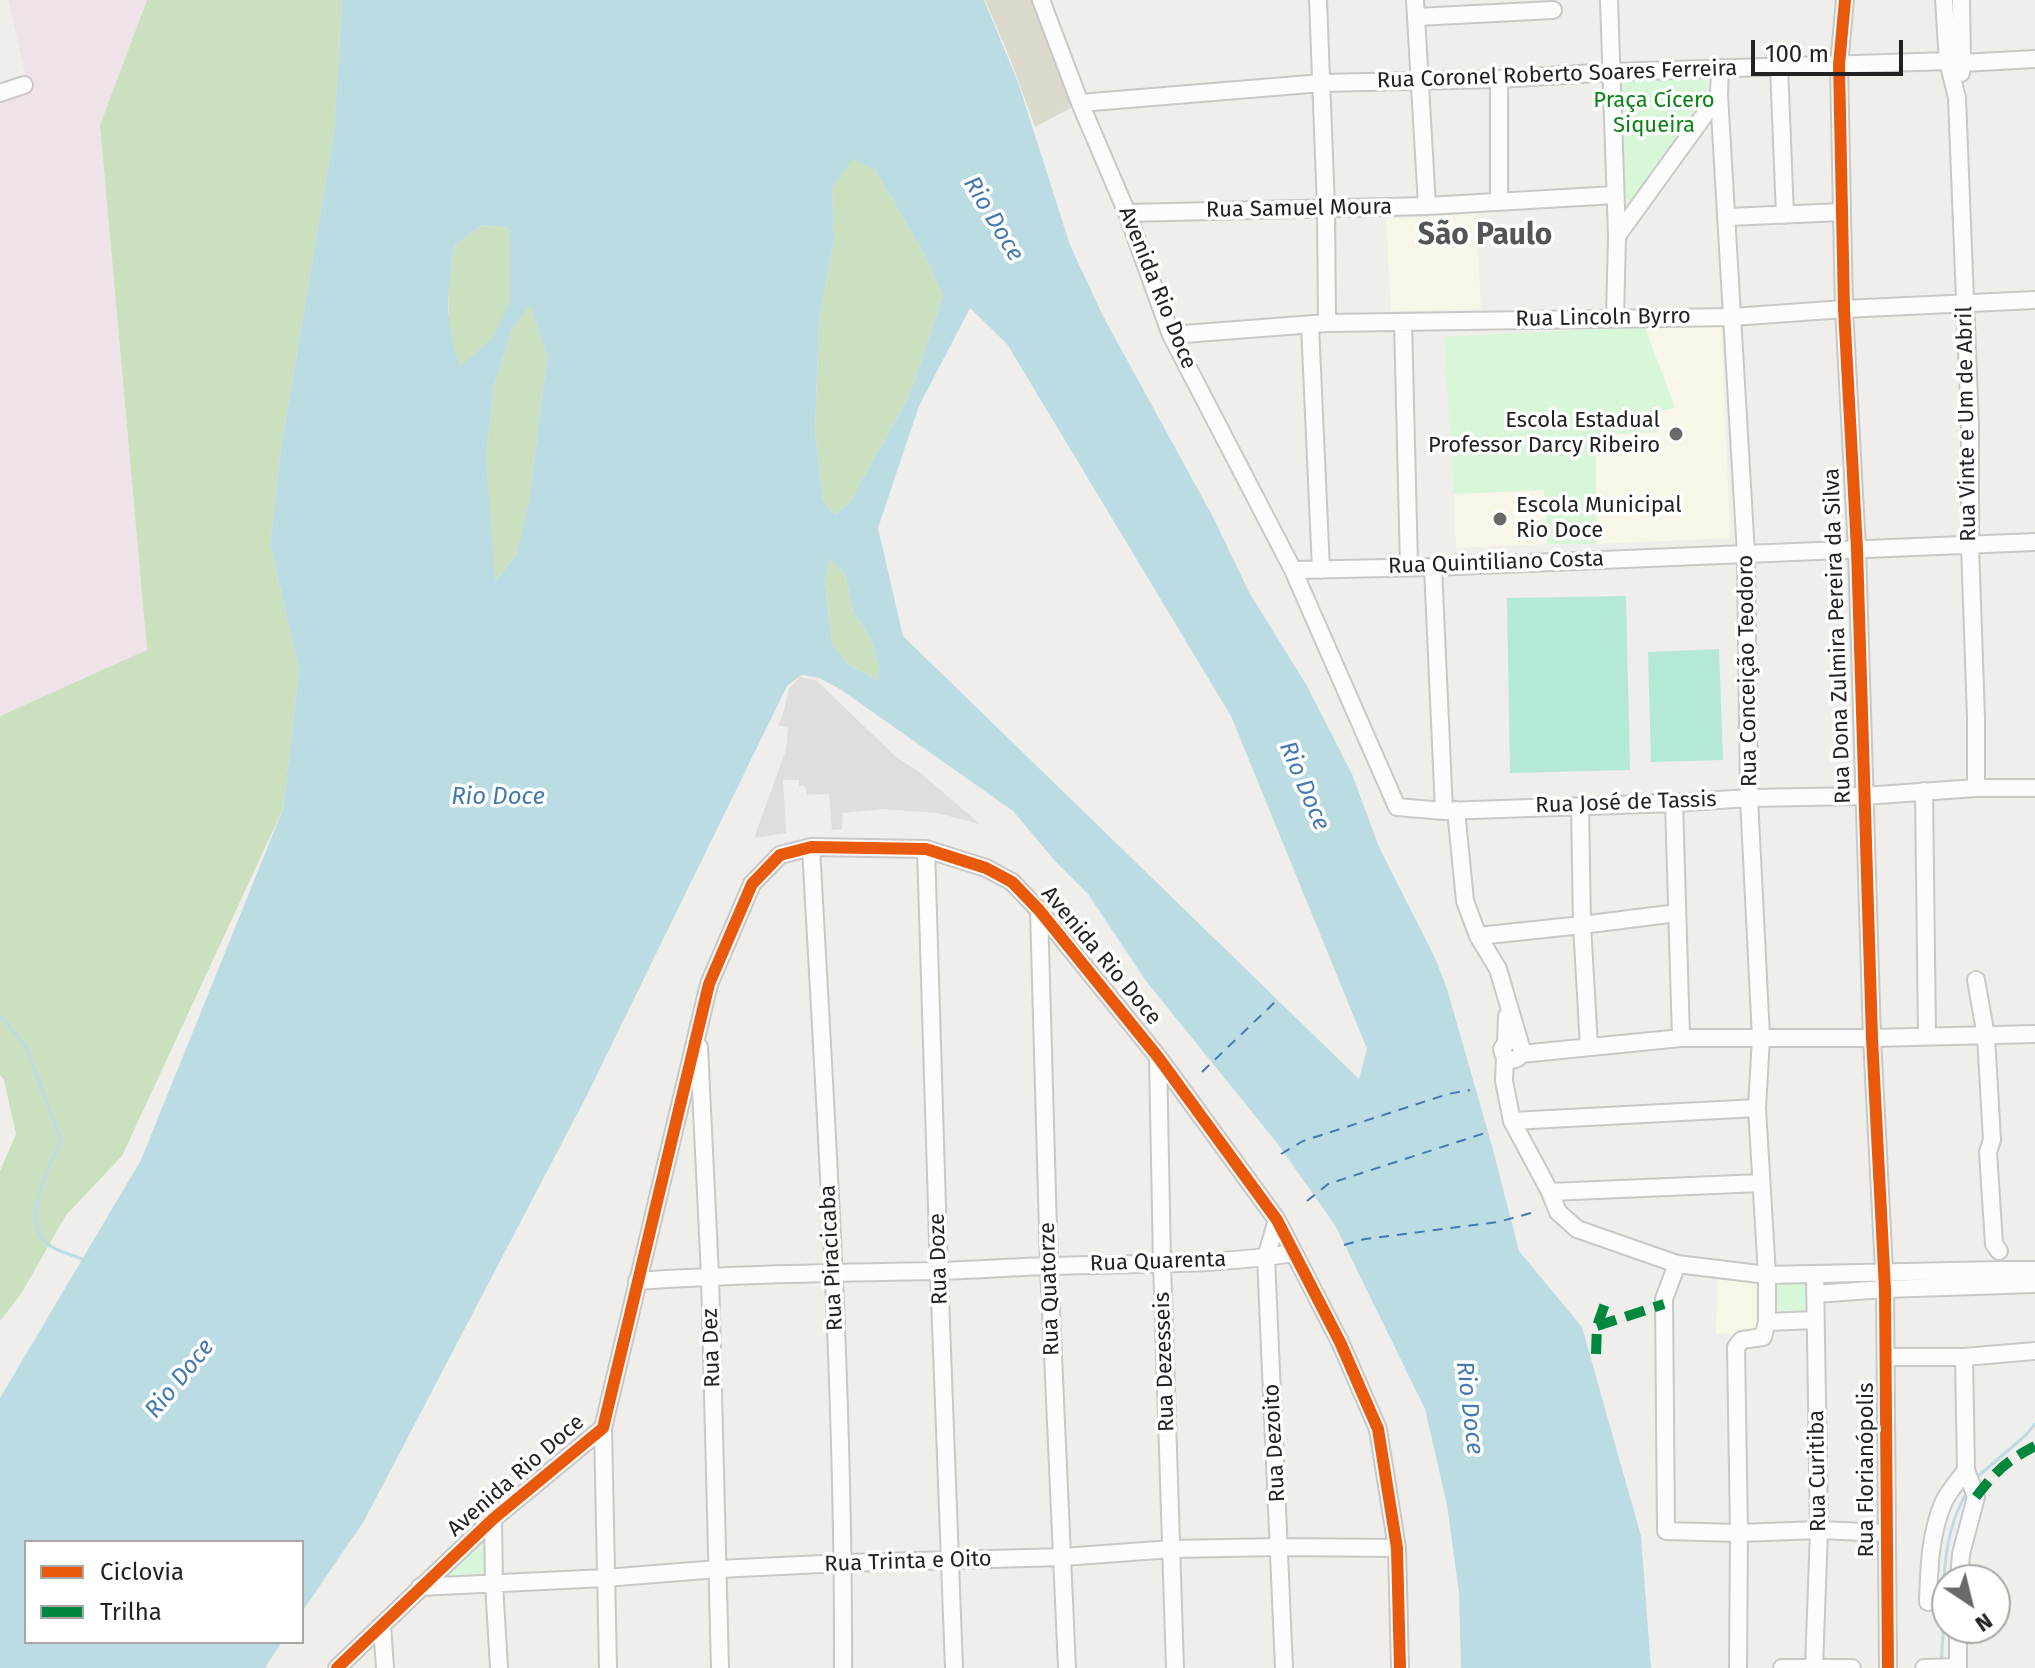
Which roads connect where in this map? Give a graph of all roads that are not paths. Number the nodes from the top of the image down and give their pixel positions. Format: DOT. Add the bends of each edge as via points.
graph roads {
  1 [pos="1041,0"];
  2 [pos="1318,0"];
  3 [pos="1609,0"];
  4 [pos="1845,0"];
  5 [pos="1944,0"];
  6 [pos="1961,0"];
  7 [pos="1416,9"];
  8 [pos="1553,10"];
  9 [pos="2035,59"];
  10 [pos="1955,62"];
  11 [pos="1839,65"];
  12 [pos="1779,66"];
  13 [pos="1720,68"];
  14 [pos="1612,72"];
  15 [pos="1499,79"];
  16 [pos="1419,81"];
  17 [pos="1322,83"];
  18 [pos="24,85"];
  19 [pos="0,93"];
  20 [pos="1719,95"];
  21 [pos="1080,103"];
  22 [pos="1615,195"];
  23 [pos="1499,201"];
  24 [pos="1427,206"];
  25 [pos="1326,208"];
  26 [pos="1842,212"];
  27 [pos="1127,213"];
  28 [pos="1785,215"];
  29 [pos="1728,217"];
  30 [pos="1617,236"];
  31 [pos="2035,300"];
  32 [pos="1964,303"];
  33 [pos="1844,309"];
  34 [pos="1733,317"];
  35 [pos="1615,318"];
  36 [pos="1403,322"];
  37 [pos="1327,323"];
  38 [pos="1310,325"];
  39 [pos="1171,335"];
  40 [pos="2035,542"];
  41 [pos="1970,545"];
  42 [pos="1857,549"];
  43 [pos="1746,554"];
  44 [pos="1409,566"];
  45 [pos="1433,567"];
  46 [pos="1293,570"];
  47 [pos="1321,570"];
  48 [pos="1976,788"];
  49 [pos="2035,788"];
  50 [pos="1924,791"];
  51 [pos="1864,796"];
  52 [pos="1749,798"];
  53 [pos="1674,803"];
  54 [pos="1580,806"];
  55 [pos="1450,810"];
  56 [pos="811,847"];
  57 [pos="926,849"];
  58 [pos="1039,910"];
  59 [pos="1677,913"];
  60 [pos="1582,925"];
  61 [pos="1478,936"];
  62 [pos="1976,980"];
  63 [pos="698,1029"];
  64 [pos="2035,1034"];
  65 [pos="1927,1036"];
  66 [pos="1986,1036"];
  67 [pos="1681,1038"];
  68 [pos="1761,1038"];
  69 [pos="1872,1038"];
  70 [pos="1589,1047"];
  71 [pos="1513,1050"];
  72 [pos="1158,1057"];
  73 [pos="1757,1108"];
  74 [pos="1512,1121"];
  75 [pos="1761,1183"];
  76 [pos="1550,1192"];
  77 [pos="1277,1220"];
  78 [pos="1294,1253"];
  79 [pos="1266,1257"];
  80 [pos="1162,1263"];
  81 [pos="1677,1264"];
  82 [pos="1049,1266"];
  83 [pos="2035,1270"];
  84 [pos="939,1271"];
  85 [pos="834,1273"];
  86 [pos="1815,1274"];
  87 [pos="1767,1275"];
  88 [pos="710,1276"];
  89 [pos="1999,1277"];
  90 [pos="1884,1280"];
  91 [pos="637,1281"];
  92 [pos="2035,1284"];
  93 [pos="1815,1294"];
  94 [pos="1815,1320"];
  95 [pos="1767,1322"];
  96 [pos="2035,1351"];
  97 [pos="1886,1357"];
  98 [pos="1964,1357"];
  99 [pos="603,1428"];
  100 [pos="1966,1470"];
  101 [pos="493,1519"];
  102 [pos="1819,1530"];
  103 [pos="1739,1533"];
  104 [pos="1887,1533"];
  105 [pos="1280,1547"];
  106 [pos="1397,1548"];
  107 [pos="1172,1549"];
  108 [pos="1063,1557"];
  109 [pos="951,1561"];
  110 [pos="843,1563"];
  111 [pos="1960,1564"];
  112 [pos="718,1569"];
  113 [pos="605,1578"];
  114 [pos="494,1584"];
  115 [pos="420,1587"];
  116 [pos="1928,1602"];
  117 [pos="382,1625"];
  118 [pos="1958,1644"];
  119 [pos="337,1668"];
  120 [pos="385,1668"];
  121 [pos="499,1668"];
  122 [pos="608,1668"];
  123 [pos="720,1668"];
  124 [pos="843,1668"];
  125 [pos="954,1668"];
  126 [pos="1067,1668"];
  127 [pos="1175,1668"];
  128 [pos="1284,1668"];
  129 [pos="1400,1668"];
  130 [pos="1738,1668"];
  131 [pos="1782,1668"];
  132 [pos="1814,1668"];
  133 [pos="1852,1668"];
  134 [pos="1888,1668"];
  135 [pos="1926,1668"];
  136 [pos="1958,1668"];
  1 -- 21 [label="street, Avenida Rio Doce"];
  2 -- 17 [label="street"];
  3 -- 14 [label="street"];
  4 -- 11 [label="street, Rua Dona Zulmira Pereira da Silva"];
  5 -- 10 [label="street, Rua Vinte e Um de Abril"];
  6 -- 10 [label="street, Rua Vinte e Um de Abril"];
  7 -- 8 [label="street"];
  7 -- 16 [label="street"];
  9 -- 10 [label="street, Rua Coronel Roberto Soares Ferreira"];
  10 -- 11 [label="street, Rua Coronel Roberto Soares Ferreira"];
  10 -- 32 [label="street, Rua Vinte e Um de Abril"];
  11 -- 12 [label="street, Rua Coronel Roberto Soares Ferreira"];
  11 -- 26 [label="street, Rua Dona Zulmira Pereira da Silva"];
  12 -- 13 [label="street, Rua Coronel Roberto Soares Ferreira"];
  12 -- 28 [label="street"];
  13 -- 14 [label="street, Rua Coronel Roberto Soares Ferreira"];
  13 -- 20 [label="street, Rua Conceição Teodoro"];
  14 -- 15 [label="street, Rua Coronel Roberto Soares Ferreira"];
  14 -- 22 [label="street"];
  15 -- 16 [label="street, Rua Coronel Roberto Soares Ferreira"];
  15 -- 23 [label="street"];
  16 -- 17 [label="street, Rua Coronel Roberto Soares Ferreira"];
  16 -- 24 [label="street"];
  17 -- 21 [label="street, Rua Coronel Roberto Soares Ferreira"];
  17 -- 25 [label="street"];
  18 -- 19 [label="street"];
  20 -- 29 [label="street, Rua Conceição Teodoro"];
  20 -- 30 [label="street"];
  21 -- 27 [label="street, Avenida Rio Doce"];
  22 -- 23 [label="street, Rua Samuel Moura"];
  22 -- 30 [label="street"];
  23 -- 24 [label="street, Rua Samuel Moura"];
  24 -- 25 [label="street, Rua Samuel Moura"];
  25 -- 27 [label="street, Rua Samuel Moura"];
  25 -- 37 [label="street"];
  26 -- 28 [label="street"];
  26 -- 33 [label="street, Rua Dona Zulmira Pereira da Silva"];
  27 -- 39 [label="street, Avenida Rio Doce"];
  28 -- 29 [label="street"];
  29 -- 34 [label="street, Rua Conceição Teodoro"];
  30 -- 35 [label="street"];
  31 -- 32 [label="street, Rua Lincoln Byrro"];
  32 -- 33 [label="street, Rua Lincoln Byrro"];
  32 -- 41 [label="street, Rua Vinte e Um de Abril"];
  33 -- 34 [label="street, Rua Lincoln Byrro"];
  33 -- 42 [label="street, Rua Dona Zulmira Pereira da Silva"];
  34 -- 35 [label="street, Rua Lincoln Byrro"];
  34 -- 43 [label="street, Rua Conceição Teodoro"];
  35 -- 36 [label="street, Rua Lincoln Byrro"];
  36 -- 37 [label="street, Rua Lincoln Byrro"];
  36 -- 44 [label="street"];
  37 -- 38 [label="street, Rua Lincoln Byrro"];
  38 -- 39 [label="street, Rua Lincoln Byrro"];
  38 -- 47 [label="street"];
  39 -- 46 [label="street, Avenida Rio Doce"];
  40 -- 41 [label="street, Rua Quintiliano Costa"];
  41 -- 42 [label="street, Rua Quintiliano Costa"];
  41 -- 48 [label="street, Rua Vinte e Um de Abril"];
  42 -- 43 [label="street, Rua Quintiliano Costa"];
  42 -- 51 [label="street, Rua Dona Zulmira Pereira da Silva"];
  43 -- 45 [label="street, Rua Quintiliano Costa"];
  43 -- 52 [label="street, Rua Conceição Teodoro"];
  44 -- 45 [label="street, Rua Quintiliano Costa"];
  44 -- 47 [label="street, Rua Quintiliano Costa"];
  45 -- 55 [label="street"];
  46 -- 47 [label="street, Rua Quintiliano Costa"];
  46 -- 55 [label="street, Avenida Rio Doce" via="1397,807"];
  48 -- 49 [label="street, Rua José de Tassis"];
  48 -- 50 [label="street, Rua José de Tassis"];
  50 -- 51 [label="street, Rua José de Tassis"];
  50 -- 65 [label="street"];
  51 -- 52 [label="street, Rua José de Tassis"];
  51 -- 69 [label="street, Rua Dona Zulmira Pereira da Silva"];
  52 -- 53 [label="street, Rua José de Tassis"];
  52 -- 68 [label="street, Rua Conceição Teodoro"];
  53 -- 54 [label="street, Rua José de Tassis"];
  53 -- 59 [label="street"];
  54 -- 55 [label="street, Rua José de Tassis"];
  54 -- 60 [label="street"];
  55 -- 61 [label="street" via="1465,901"];
  56 -- 57 [label="street, Avenida Rio Doce"];
  56 -- 63 [label="street, Avenida Rio Doce" via="780,855 752,884 709,984"];
  56 -- 85 [label="street, Rua Piracicaba"];
  57 -- 58 [label="street, Avenida Rio Doce" via="1012,882"];
  57 -- 84 [label="street, Rua Doze"];
  58 -- 72 [label="street, Avenida Rio Doce"];
  58 -- 82 [label="street, Rua Quatorze"];
  59 -- 60 [label="street"];
  59 -- 67 [label="street"];
  60 -- 61 [label="street"];
  60 -- 70 [label="street"];
  61 -- 71 [label="street" via="1498,969"];
  62 -- 66 [label="street"];
  63 -- 88 [label="street, Rua Dez"];
  63 -- 91 [label="street, Avenida Rio Doce"];
  64 -- 66 [label="street"];
  65 -- 66 [label="street"];
  65 -- 69 [label="street"];
  66 -- 89 [label="street" via="2000,1183"];
  67 -- 68 [label="street"];
  67 -- 70 [label="street"];
  68 -- 69 [label="street"];
  68 -- 73 [label="street, Rua Conceição Teodoro"];
  69 -- 90 [label="street, Rua Dona Zulmira Pereira da Silva"];
  70 -- 71 [label="street"];
  71 -- 74 [label="street" via="1504,1081"];
  72 -- 77 [label="street, Avenida Rio Doce"];
  72 -- 80 [label="street, Rua Dezesseis"];
  73 -- 74 [label="street"];
  73 -- 75 [label="street, Rua Conceição Teodoro"];
  74 -- 76 [label="street"];
  75 -- 76 [label="street"];
  75 -- 87 [label="street, Rua Conceição Teodoro"];
  76 -- 81 [label="street" via="1558,1212 1577,1229"];
  77 -- 78 [label="street, Avenida Rio Doce"];
  77 -- 79 [label="street, Rua Dezoito"];
  78 -- 79 [label="street, Rua Quarenta"];
  78 -- 106 [label="street, Avenida Rio Doce" via="1378,1429"];
  79 -- 80 [label="street, Rua Quarenta"];
  79 -- 105 [label="street, Rua Dezoito"];
  80 -- 82 [label="street, Rua Quarenta"];
  80 -- 107 [label="street, Rua Dezesseis"];
  81 -- 87 [label="street"];
  81 -- 103 [label="street" via="1664,1299 1666,1531"];
  82 -- 84 [label="street, Rua Quarenta"];
  82 -- 108 [label="street, Rua Quatorze"];
  83 -- 89 [label="street"];
  84 -- 85 [label="street, Rua Quarenta"];
  84 -- 109 [label="street, Rua Doze"];
  85 -- 88 [label="street, Rua Quarenta"];
  85 -- 110 [label="street, Rua Piracicaba"];
  86 -- 87 [label="street"];
  86 -- 90 [label="street"];
  86 -- 93 [label="street, Rua Curitiba"];
  87 -- 95 [label="street, Rua Conceição Teodoro"];
  88 -- 91 [label="street, Rua Quarenta"];
  88 -- 112 [label="street, Rua Dez"];
  89 -- 90 [label="street"];
  89 -- 92 [label="street"];
  90 -- 93 [label="street"];
  90 -- 97 [label="street, Rua Florianópolis"];
  91 -- 99 [label="street, Avenida Rio Doce"];
  93 -- 94 [label="street, Rua Curitiba"];
  94 -- 95 [label="street"];
  94 -- 102 [label="street, Rua Curitiba"];
  95 -- 103 [label="street" via="1763,1337 1742,1340 1736,1347"];
  96 -- 98 [label="street"];
  97 -- 98 [label="street"];
  97 -- 104 [label="street, Rua Florianópolis"];
  98 -- 100 [label="street"];
  99 -- 101 [label="street, Avenida Rio Doce"];
  99 -- 113 [label="street"];
  100 -- 111 [label="street" via="1976,1497"];
  100 -- 116 [label="street" via="1945,1500 1936,1525"];
  101 -- 114 [label="street"];
  101 -- 115 [label="street, Avenida Rio Doce"];
  102 -- 103 [label="street"];
  102 -- 104 [label="street"];
  102 -- 132 [label="street, Rua Curitiba"];
  103 -- 130 [label="street"];
  104 -- 134 [label="street, Rua Florianópolis"];
  105 -- 106 [label="street, Rua Trinta e Oito"];
  105 -- 107 [label="street, Rua Trinta e Oito"];
  105 -- 128 [label="street, Rua Dezoito"];
  106 -- 129 [label="street, Avenida Rio Doce"];
  107 -- 108 [label="street, Rua Trinta e Oito"];
  107 -- 127 [label="street, Rua Dezesseis"];
  108 -- 109 [label="street, Rua Trinta e Oito"];
  108 -- 126 [label="street, Rua Quatorze"];
  109 -- 110 [label="street, Rua Trinta e Oito"];
  109 -- 125 [label="street, Rua Doze"];
  110 -- 112 [label="street, Rua Trinta e Oito"];
  110 -- 124 [label="street, Rua Piracicaba"];
  112 -- 113 [label="street, Rua Trinta e Oito"];
  112 -- 123 [label="street, Rua Dez"];
  113 -- 114 [label="street, Rua Trinta e Oito"];
  113 -- 122 [label="street"];
  114 -- 115 [label="street, Rua Trinta e Oito"];
  114 -- 121 [label="street"];
  115 -- 117 [label="street, Avenida Rio Doce"];
  117 -- 119 [label="street, Avenida Rio Doce"];
  117 -- 120 [label="street"];
  118 -- 136 [label="street"];
  131 -- 132 [label="street"];
  132 -- 133 [label="street"];
  135 -- 136 [label="street"];
}
